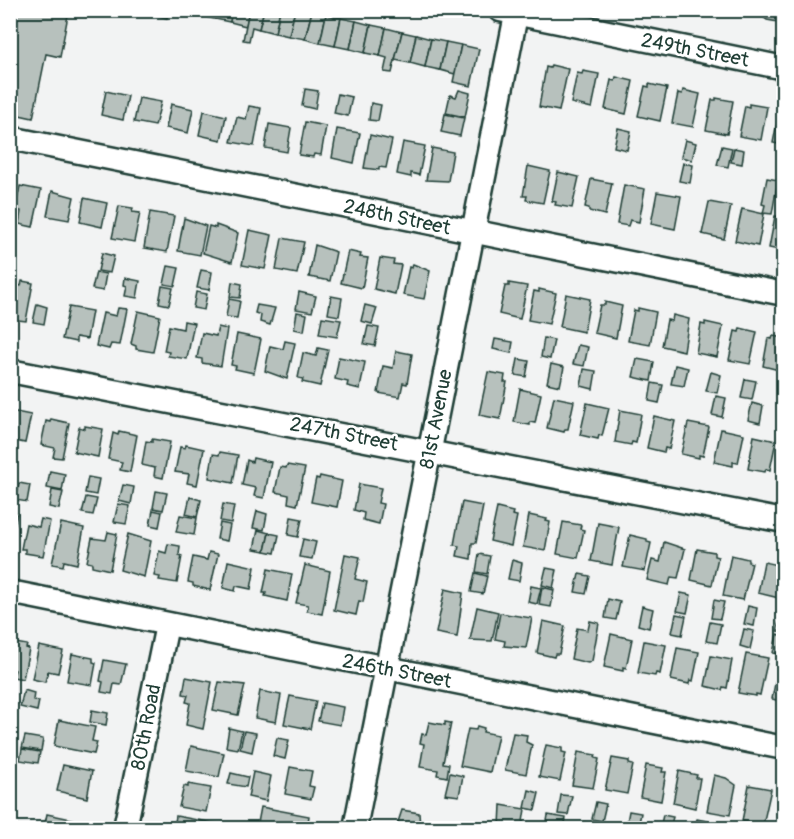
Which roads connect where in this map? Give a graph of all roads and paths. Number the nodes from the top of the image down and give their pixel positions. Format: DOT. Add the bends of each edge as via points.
graph roads {
  1 [pos="511,12"];
  2 [pos="783,68"];
  3 [pos="10,138"];
  4 [pos="473,232"];
  5 [pos="783,294"];
  6 [pos="10,371"];
  7 [pos="430,451"];
  8 [pos="783,521"];
  9 [pos="10,592"];
  10 [pos="167,625"];
  11 [pos="386,669"];
  12 [pos="783,748"];
  13 [pos="125,828"];
  14 [pos="356,828"];
  1 -- 2 [label="street, 249th Street"];
  1 -- 4 [label="street, 81st Avenue"];
  3 -- 4 [label="street, 248th Street"];
  4 -- 5 [label="street, 248th Street"];
  4 -- 7 [label="street, 81st Avenue"];
  6 -- 7 [label="street, 247th Street"];
  7 -- 8 [label="street, 247th Street"];
  7 -- 11 [label="street, 81st Avenue"];
  9 -- 10 [label="street, 246th Street"];
  10 -- 11 [label="street, 246th Street"];
  10 -- 13 [label="street, 80th Road"];
  11 -- 12 [label="street, 246th Street"];
  11 -- 14 [label="street, 81st Avenue"];
}
